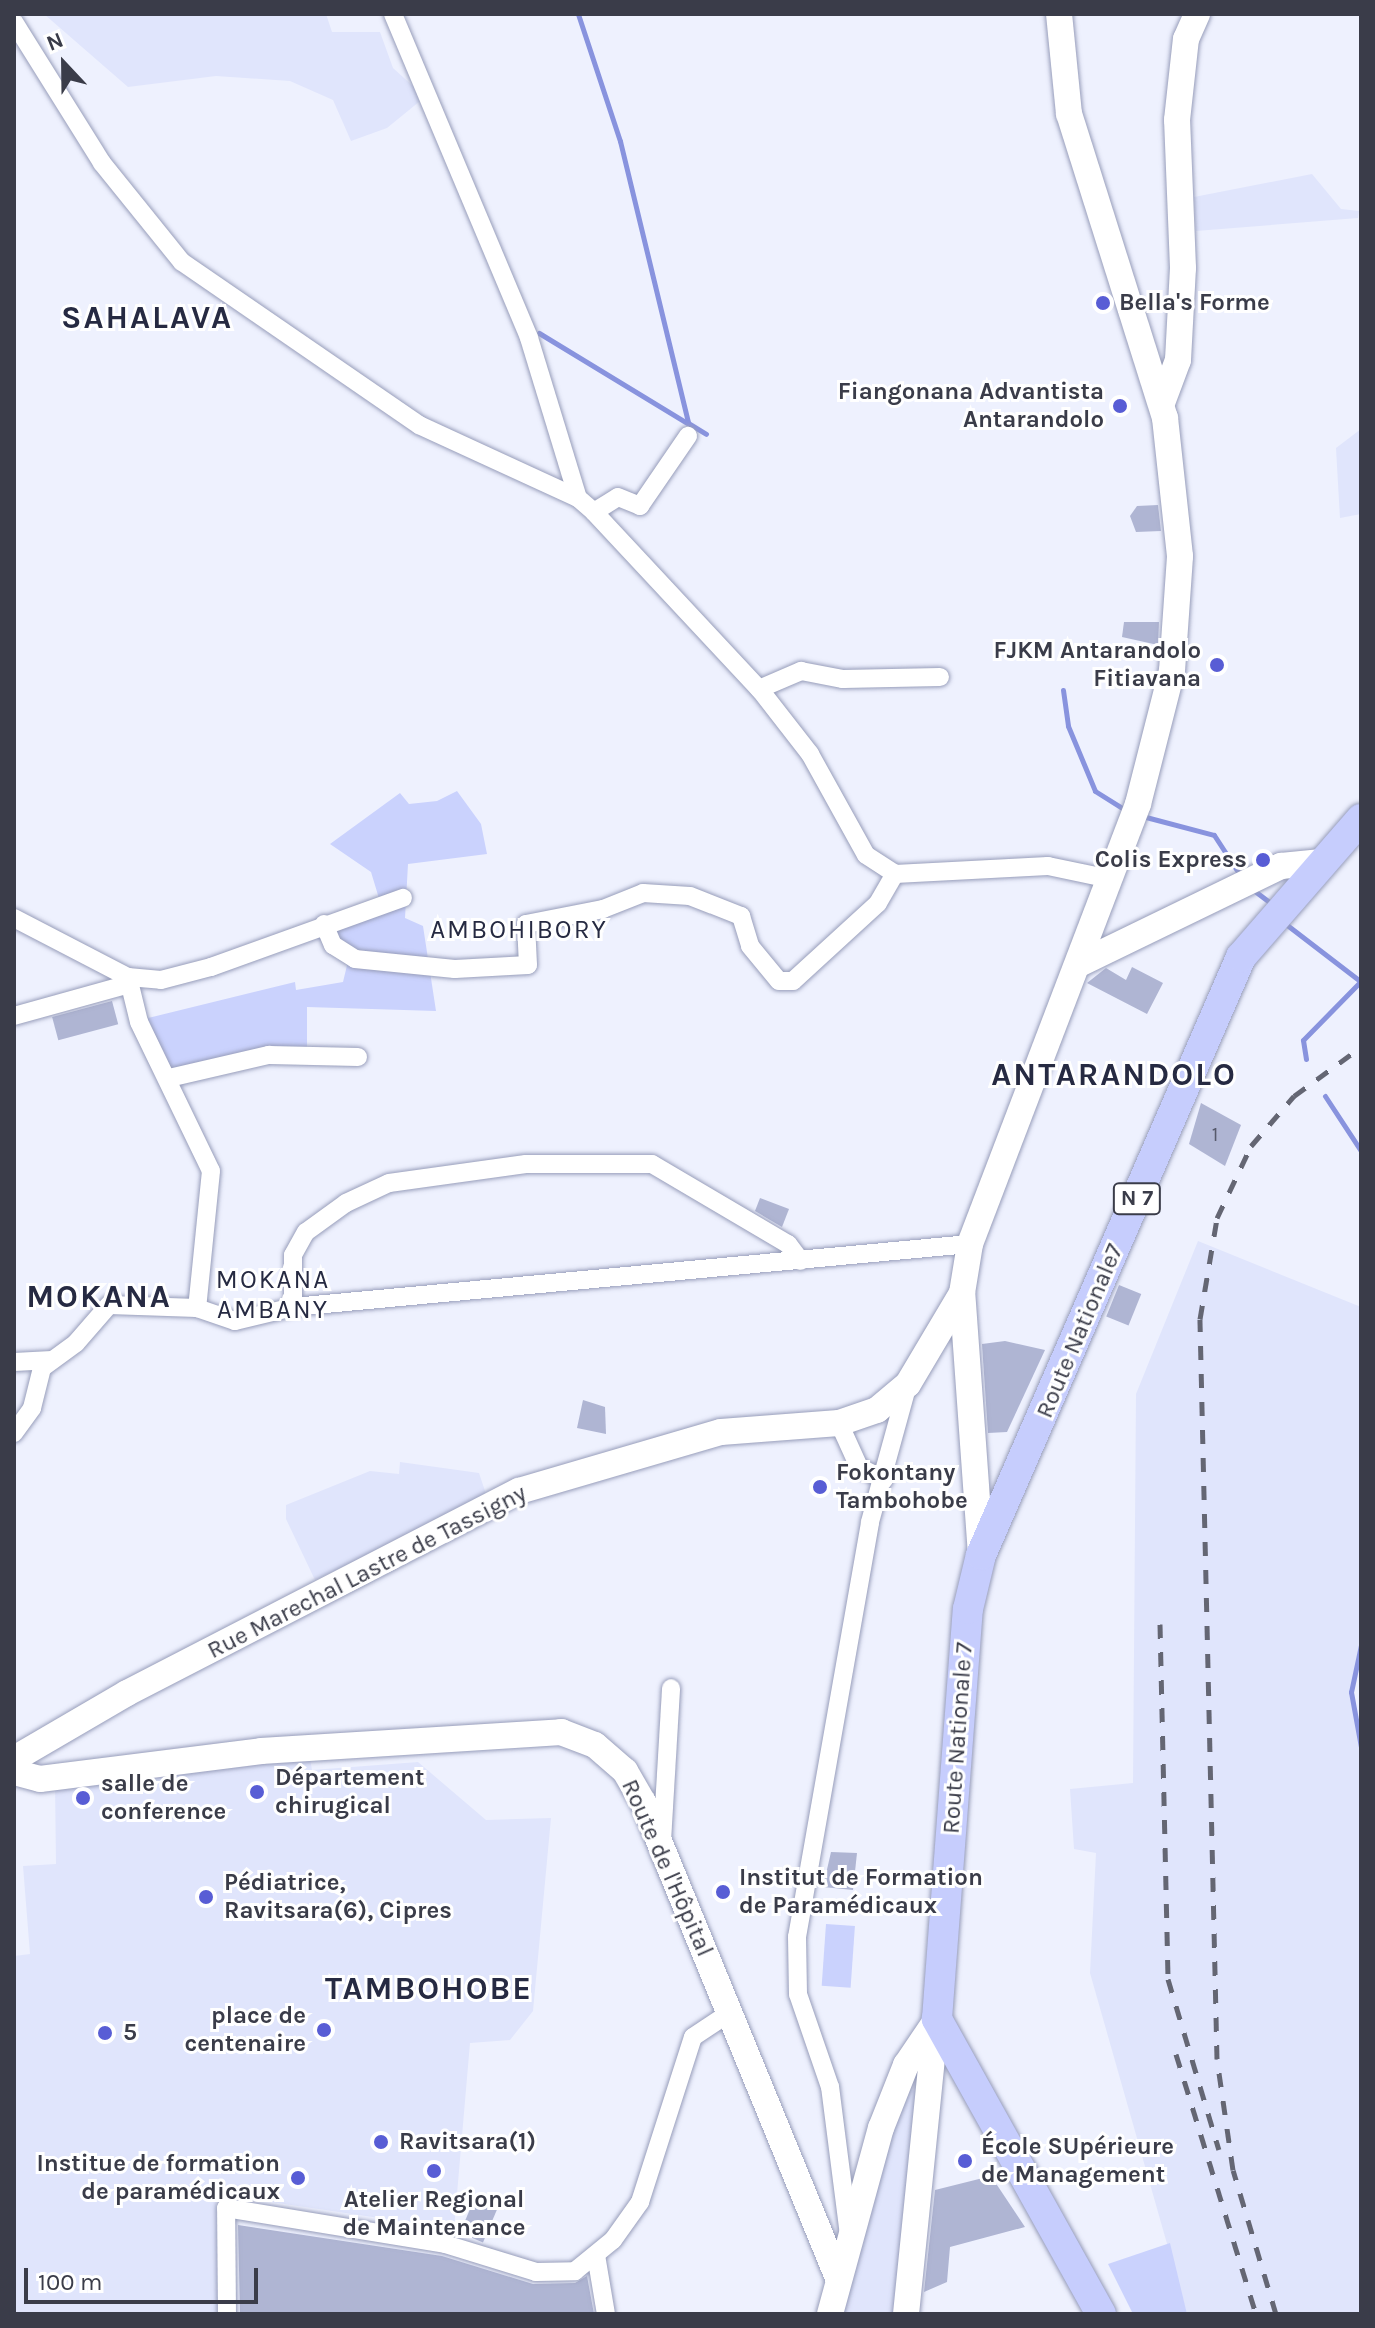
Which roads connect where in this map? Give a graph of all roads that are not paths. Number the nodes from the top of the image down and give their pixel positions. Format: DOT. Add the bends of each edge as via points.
graph roads {
  1 [pos="393,14"];
  2 [pos="1059,14"];
  3 [pos="1197,14"];
  4 [pos="14,22"];
  5 [pos="1162,403"];
  6 [pos="688,436"];
  7 [pos="578,498"];
  8 [pos="594,512"];
  9 [pos="940,677"];
  10 [pos="763,694"];
  11 [pos="1361,819"];
  12 [pos="1322,862"];
  13 [pos="895,874"];
  14 [pos="1110,879"];
  15 [pos="403,898"];
  16 [pos="14,918"];
  17 [pos="324,924"];
  18 [pos="1079,964"];
  19 [pos="128,981"];
  20 [pos="14,1016"];
  21 [pos="358,1057"];
  22 [pos="169,1078"];
  23 [pos="970,1244"];
  24 [pos="801,1261"];
  25 [pos="962,1293"];
  26 [pos="293,1307"];
  27 [pos="197,1308"];
  28 [pos="52,1360"];
  29 [pos="14,1362"];
  30 [pos="908,1384"];
  31 [pos="839,1423"];
  32 [pos="14,1433"];
  33 [pos="884,1480"];
  34 [pos="981,1555"];
  35 [pos="671,1688"];
  36 [pos="14,1759"];
  37 [pos="14,1772"];
  38 [pos="662,1844"];
  39 [pos="729,2013"];
  40 [pos="937,2019"];
  41 [pos="850,2242"];
  42 [pos="596,2255"];
  43 [pos="838,2278"];
  44 [pos="227,2314"];
  45 [pos="606,2314"];
  46 [pos="830,2314"];
  47 [pos="906,2314"];
  48 [pos="1101,2314"];
  1 -- 7 [label="street" via="529,338"];
  2 -- 5 [label="street" via="1069,114"];
  3 -- 5 [label="street" via="1186,39 1177,120 1183,268 1178,360"];
  4 -- 7 [label="street" via="102,163 182,262 419,425"];
  5 -- 14 [label="street" via="1180,556 1172,671 1135,814"];
  6 -- 8 [label="street" via="640,506 618,497"];
  7 -- 8 [label="street"];
  8 -- 10 [label="street"];
  9 -- 10 [label="street" via="828,679 801,671"];
  10 -- 13 [label="street" via="810,754 866,855"];
  11 -- 12 [label="main road, N 7"];
  12 -- 18 [label="street" via="1281,866"];
  12 -- 34 [label="main road, Route Nationale7 / N 7" via="1241,957"];
  13 -- 14 [label="street" via="1048,866"];
  13 -- 17 [label="street" via="878,903 793,981 779,981 750,946 741,916 690,896 643,893 603,909 526,924 528,965 455,969 355,959 333,945"];
  14 -- 18 [label="street"];
  15 -- 17 [label="street"];
  16 -- 19 [label="street"];
  17 -- 19 [label="street" via="211,967 161,980"];
  18 -- 23 [label="street" via="979,1206"];
  19 -- 20 [label="street"];
  19 -- 22 [label="street" via="139,1022"];
  21 -- 22 [label="street" via="269,1055"];
  22 -- 27 [label="street" via="211,1171"];
  23 -- 24 [label="street"];
  23 -- 25 [label="street"];
  24 -- 26 [label="street"];
  24 -- 26 [label="street" via="788,1244 652,1164 526,1164 389,1183 346,1203 306,1232 293,1255"];
  25 -- 30 [label="street, Rue Marechal Lastre de Tassigny"];
  25 -- 34 [label="street"];
  26 -- 27 [label="street" via="235,1321"];
  27 -- 28 [label="street" via="109,1305"];
  28 -- 29 [label="street"];
  28 -- 32 [label="street" via="42,1368 32,1408"];
  30 -- 31 [label="street, Rue Marechal Lastre de Tassigny" via="877,1410"];
  30 -- 33 [label="street"];
  31 -- 33 [label="street" via="859,1467"];
  31 -- 36 [label="street, Rue Marechal Lastre de Tassigny" via="754,1426 519,1491 127,1693"];
  33 -- 41 [label="street" via="870,1522 797,1937 798,1994 830,2087"];
  34 -- 40 [label="main road, Route Nationale 7 / N 7" via="968,1609"];
  35 -- 38 [label="street"];
  37 -- 38 [label="street, Route de l'Hôpital" via="40,1779 261,1751 561,1732 595,1745 625,1771"];
  38 -- 39 [label="street, Route de l'Hôpital"];
  39 -- 42 [label="street" via="693,2037 640,2202"];
  39 -- 43 [label="street, Route de l'Hôpital"];
  40 -- 41 [label="street" via="906,2065 881,2128"];
  40 -- 47 [label="street"];
  40 -- 48 [label="main road"];
  41 -- 43 [label="street"];
  42 -- 44 [label="street" via="575,2271 536,2272 445,2244 226,2208"];
  42 -- 45 [label="street"];
  43 -- 46 [label="street"];
}
